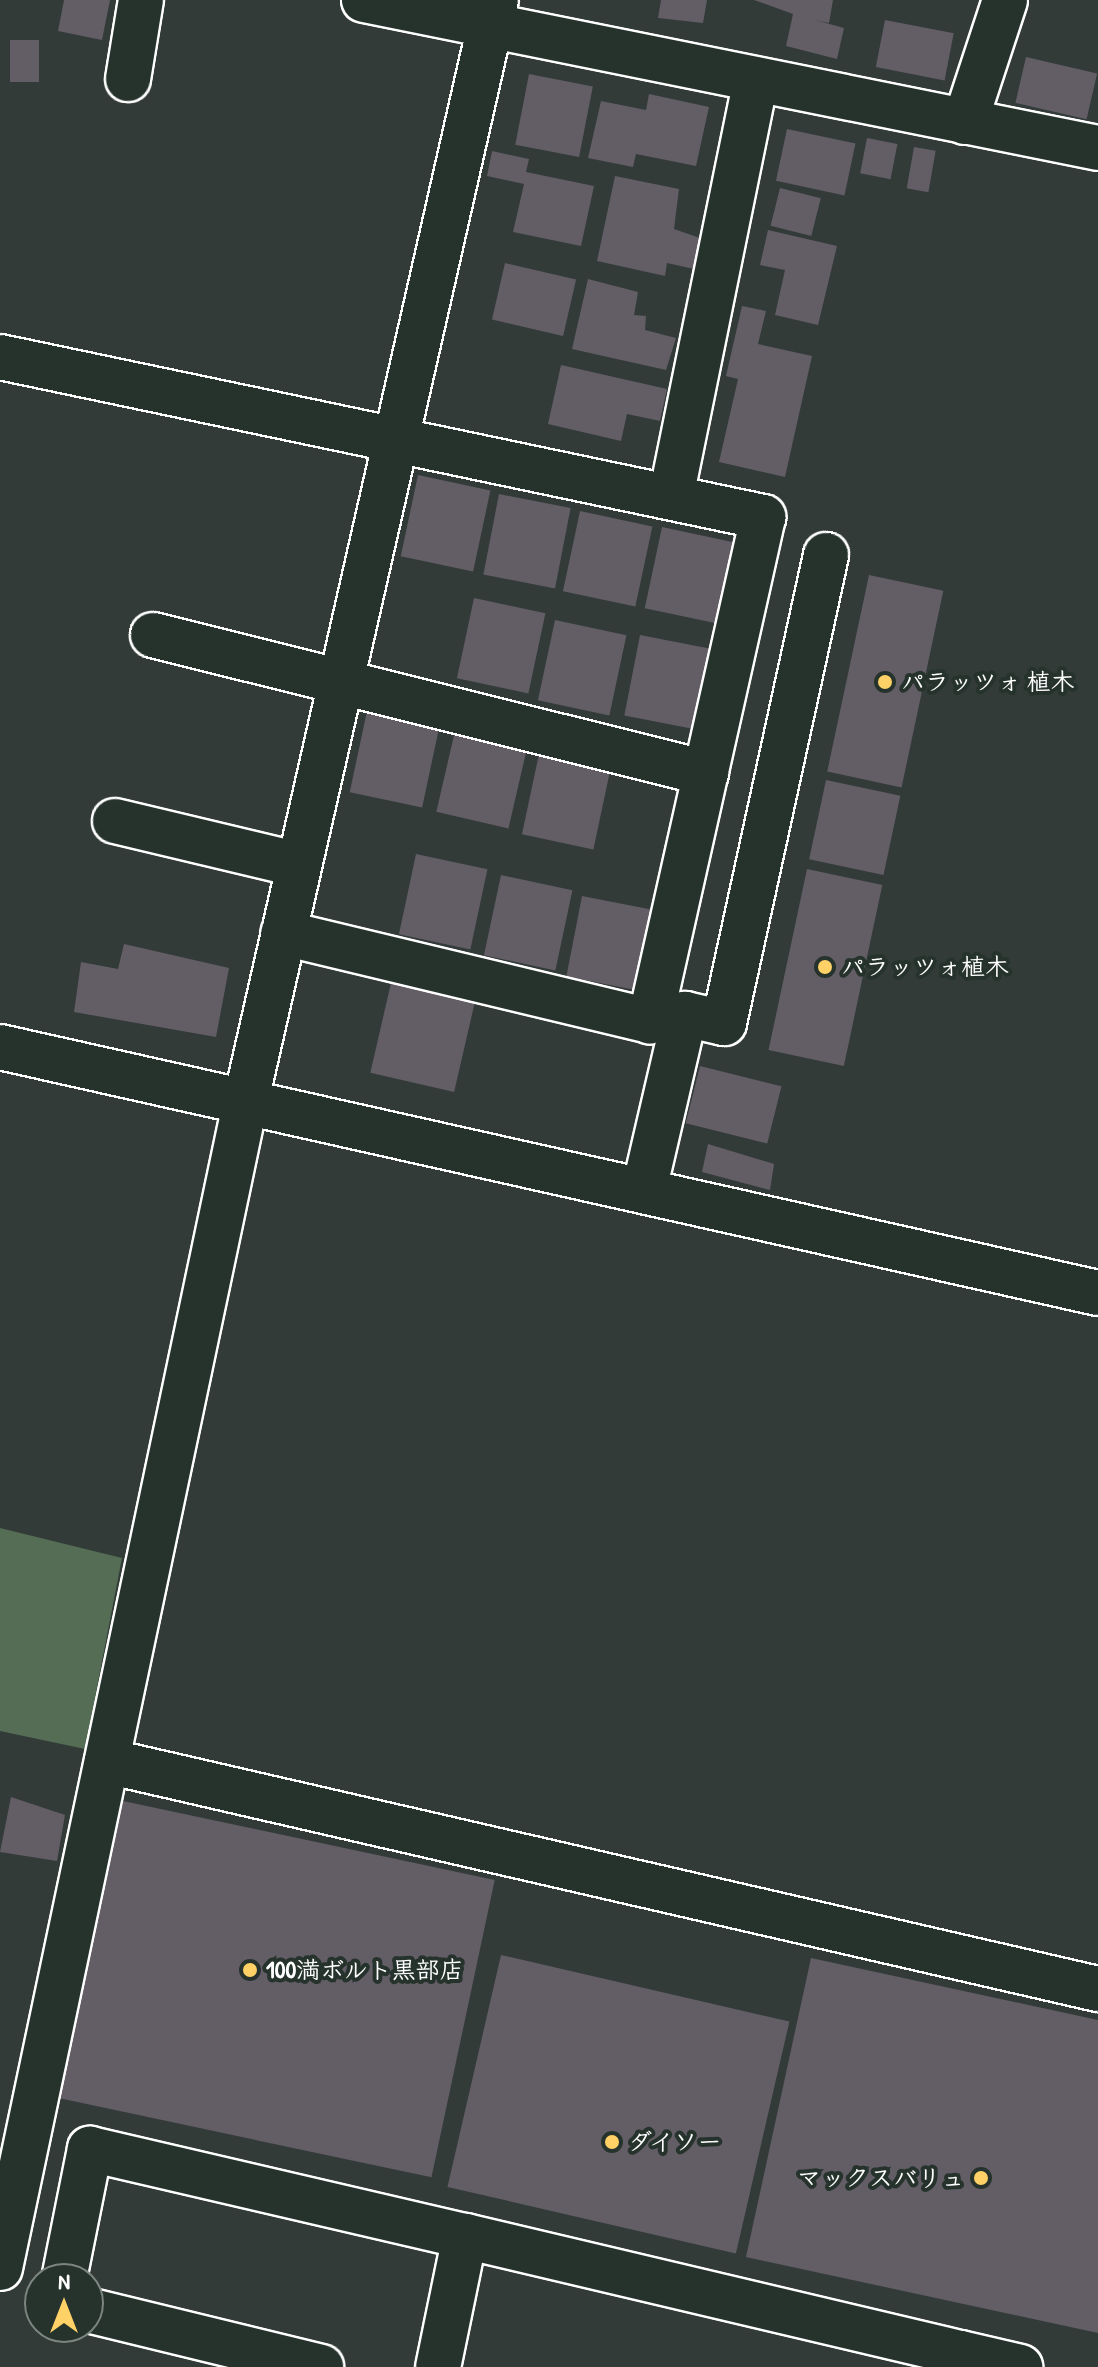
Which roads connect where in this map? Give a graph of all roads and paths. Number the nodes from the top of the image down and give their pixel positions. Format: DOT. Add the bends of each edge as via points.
graph roads {
  1 [pos="141,0"];
  2 [pos="364,0"];
  3 [pos="1005,0"];
  4 [pos="493,14"];
  5 [pos="128,79"];
  6 [pos="756,80"];
  7 [pos="965,122"];
  8 [pos="1098,148"];
  9 [pos="0,357"];
  10 [pos="396,444"];
  11 [pos="671,497"];
  12 [pos="826,555"];
  13 [pos="153,635"];
  14 [pos="342,682"];
  15 [pos="706,773"];
  16 [pos="115,821"];
  17 [pos="299,865"];
  18 [pos="283,933"];
  19 [pos="0,1047"];
  20 [pos="246,1100"];
  21 [pos="644,1190"];
  22 [pos="1098,1293"];
  23 [pos="107,1761"];
  24 [pos="1098,1989"];
  25 [pos="465,2236"];
  26 [pos="67,2263"];
  27 [pos="0,2268"];
  28 [pos="104,2314"];
  29 [pos="959,2360"];
  30 [pos="321,2367"];
  31 [pos="438,2367"];
  32 [pos="1020,2367"];
  1 -- 5 [label="street"];
  2 -- 4 [label="street"];
  3 -- 7 [label="street"];
  4 -- 6 [label="street"];
  4 -- 10 [label="street"];
  6 -- 7 [label="street"];
  6 -- 11 [label="street"];
  7 -- 8 [label="street"];
  9 -- 10 [label="street"];
  10 -- 11 [label="street"];
  10 -- 14 [label="street"];
  11 -- 15 [label="street" via="763,517"];
  12 -- 21 [label="street" via="724,1023 685,1014"];
  13 -- 14 [label="street"];
  14 -- 15 [label="street"];
  14 -- 17 [label="street"];
  15 -- 18 [label="street" via="650,1021"];
  16 -- 17 [label="street"];
  17 -- 18 [label="street"];
  18 -- 20 [label="street"];
  19 -- 20 [label="street"];
  20 -- 21 [label="street"];
  20 -- 23 [label="street"];
  21 -- 22 [label="street"];
  23 -- 24 [label="street"];
  23 -- 27 [label="street"];
  25 -- 26 [label="street" via="90,2149"];
  25 -- 29 [label="street"];
  25 -- 31 [label="street"];
  28 -- 30 [label="street"];
  29 -- 32 [label="street"];
}
